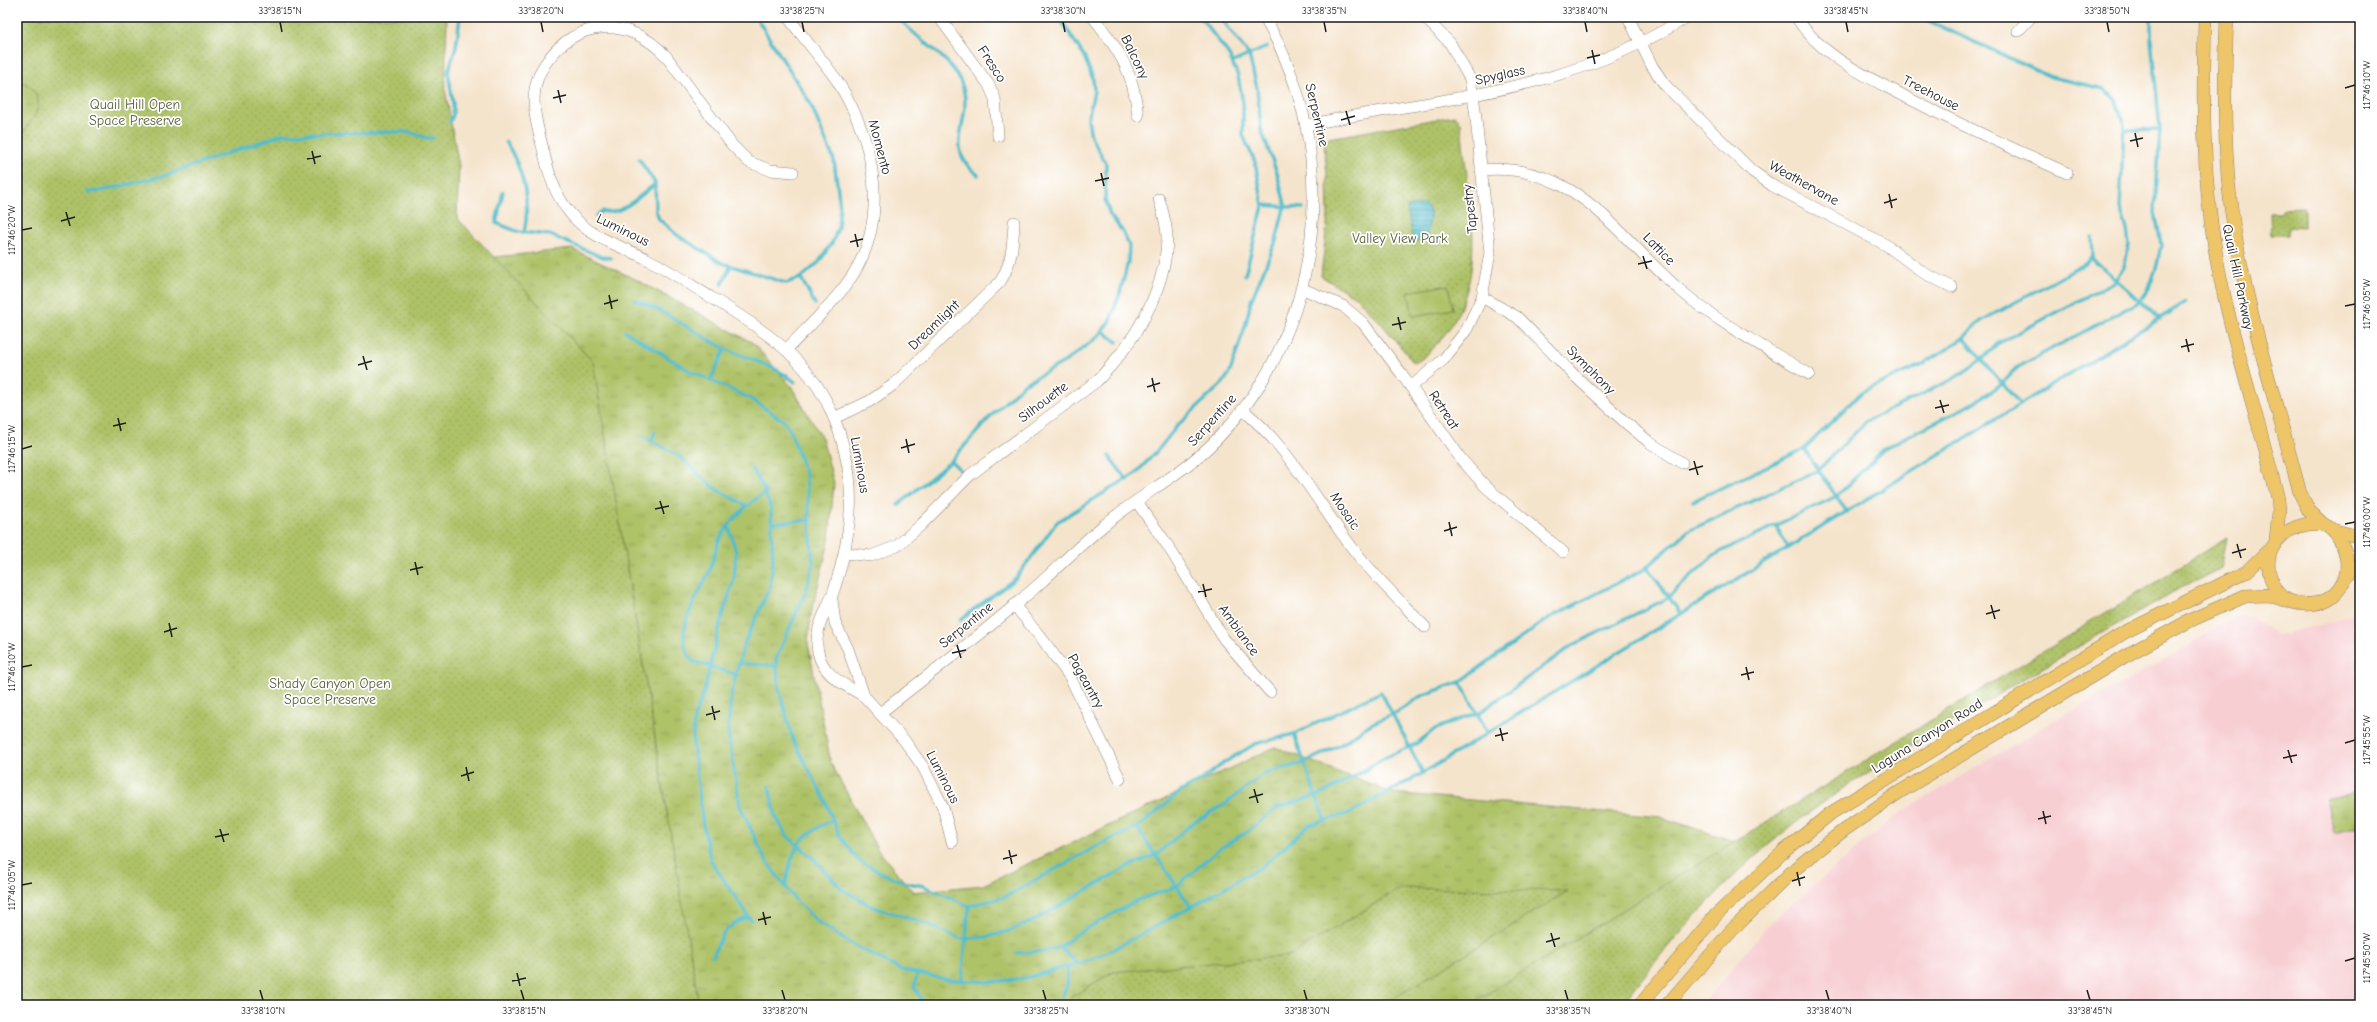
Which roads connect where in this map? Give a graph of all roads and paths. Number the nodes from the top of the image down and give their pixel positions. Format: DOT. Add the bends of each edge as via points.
graph roads {
  1 [pos="788,17"];
  2 [pos="939,17"];
  3 [pos="1093,17"];
  4 [pos="1264,17"];
  5 [pos="1424,17"];
  6 [pos="1628,17"];
  7 [pos="1687,17"];
  8 [pos="1796,17"];
  9 [pos="2031,17"];
  10 [pos="2205,17"];
  11 [pos="2227,17"];
  12 [pos="607,22"];
  13 [pos="2018,31"];
  14 [pos="1640,43"];
  15 [pos="1473,95"];
  16 [pos="1138,116"];
  17 [pos="1307,125"];
  18 [pos="998,136"];
  19 [pos="1481,170"];
  20 [pos="793,172"];
  21 [pos="2067,173"];
  22 [pos="1159,199"];
  23 [pos="1014,222"];
  24 [pos="1952,287"];
  25 [pos="1303,289"];
  26 [pos="1482,297"];
  27 [pos="787,349"];
  28 [pos="1809,374"];
  29 [pos="1411,387"];
  30 [pos="1243,410"];
  31 [pos="834,418"];
  32 [pos="1682,463"];
  33 [pos="1137,502"];
  34 [pos="2327,527"];
  35 [pos="2360,537"];
  36 [pos="2274,543"];
  37 [pos="1563,552"];
  38 [pos="845,553"];
  39 [pos="2360,564"];
  40 [pos="2347,576"];
  41 [pos="832,595"];
  42 [pos="2285,600"];
  43 [pos="1014,606"];
  44 [pos="1425,627"];
  45 [pos="1270,692"];
  46 [pos="864,696"];
  47 [pos="880,713"];
  48 [pos="1120,779"];
  49 [pos="1882,783"];
  50 [pos="1898,793"];
  51 [pos="952,842"];
  52 [pos="1640,1005"];
  53 [pos="1666,1005"];
  1 -- 27 [label="street, Momento" via="849,102 872,165 876,193 869,238 849,282"];
  2 -- 18 [label="street, Fresco" via="989,85 995,99"];
  3 -- 16 [label="street, Balcony" via="1131,74"];
  4 -- 17 [label="street, Serpentine" via="1291,73"];
  5 -- 15 [label="street, Tapestry" via="1438,29 1460,58 1470,79"];
  6 -- 14 [label="street, Weathervane"];
  7 -- 14 [label="street, Spyglass"];
  8 -- 21 [label="street, Treehouse" via="1821,47 1850,67 1951,120"];
  9 -- 13 [label="street"];
  10 -- 36 [label="main road, Quail Hill Parkway" via="2204,143 2210,215 2223,294 2278,499"];
  11 -- 34 [label="main road, Quail Hill Parkway" via="2226,145 2238,252 2300,493 2309,511"];
  12 -- 20 [label="street, Luminous" via="636,32 656,45 732,145 749,162 770,170"];
  12 -- 27 [label="street, Luminous" via="563,44 545,64 536,83 535,114 549,173 561,201 591,233 664,268 762,329"];
  14 -- 15 [label="street, Spyglass" via="1563,74 1523,86"];
  14 -- 24 [label="street, Weathervane" via="1665,85 1752,171 1773,186 1886,245 1924,273"];
  15 -- 17 [label="street, Spyglass"];
  15 -- 19 [label="street, Tapestry"];
  17 -- 25 [label="street, Serpentine" via="1314,206 1311,247"];
  19 -- 26 [label="street, Tapestry" via="1490,254"];
  19 -- 28 [label="street, Lattice" via="1526,172 1571,191 1612,222 1689,298"];
  22 -- 38 [label="street, Silhouette" via="1167,238 1158,286 1134,336 1112,366 1097,381 970,475 897,546 871,556"];
  23 -- 31 [label="street, Dreamlight" via="1014,246 1010,262 1000,282 893,385"];
  25 -- 29 [label="street, Retreat" via="1332,300 1354,314 1375,337"];
  25 -- 30 [label="street, Serpentine" via="1276,356"];
  26 -- 29 [label="street, Tapestry" via="1468,329 1454,349"];
  26 -- 32 [label="street, Symphony" via="1517,316 1620,418 1649,442"];
  27 -- 31 [label="street, Luminous" via="816,386"];
  29 -- 37 [label="street, Retreat" via="1448,442 1472,472 1500,500"];
  30 -- 33 [label="street, Serpentine" via="1190,465"];
  30 -- 44 [label="street, Mosaic" via="1285,451 1355,552"];
  31 -- 38 [label="street, Luminous" via="846,452 851,488 851,512"];
  33 -- 43 [label="street, Serpentine" via="1105,524"];
  33 -- 45 [label="street, Ambiance" via="1168,546 1224,639"];
  34 -- 35 [label="main road"];
  34 -- 36 [label="main road" via="2299,526"];
  34 -- 40 [label="main road" via="2343,546 2348,561"];
  36 -- 42 [label="main road" via="2268,564 2276,588"];
  36 -- 49 [label="main road, Laguna Canyon Road" via="2246,572 2124,632"];
  38 -- 41 [label="street, Luminous"];
  39 -- 40 [label="main road"];
  40 -- 42 [label="main road" via="2338,592 2326,601 2310,605"];
  41 -- 46 [label="street, Luminous" via="835,623 848,649"];
  41 -- 46 [label="street, Luminous" via="816,642 820,659 831,676"];
  42 -- 50 [label="main road" via="2268,595 2245,596 2191,620 2127,654"];
  43 -- 47 [label="street, Serpentine"];
  43 -- 48 [label="street, Pageantry" via="1070,677"];
  46 -- 47 [label="street, Luminous"];
  47 -- 51 [label="street, Luminous" via="914,754 931,780 943,807"];
  49 -- 50 [label="main road"];
  49 -- 52 [label="main road, Laguna Canyon Road" via="1832,813 1782,853 1716,915"];
  50 -- 53 [label="main road" via="1844,830 1796,868 1732,930"];
}
